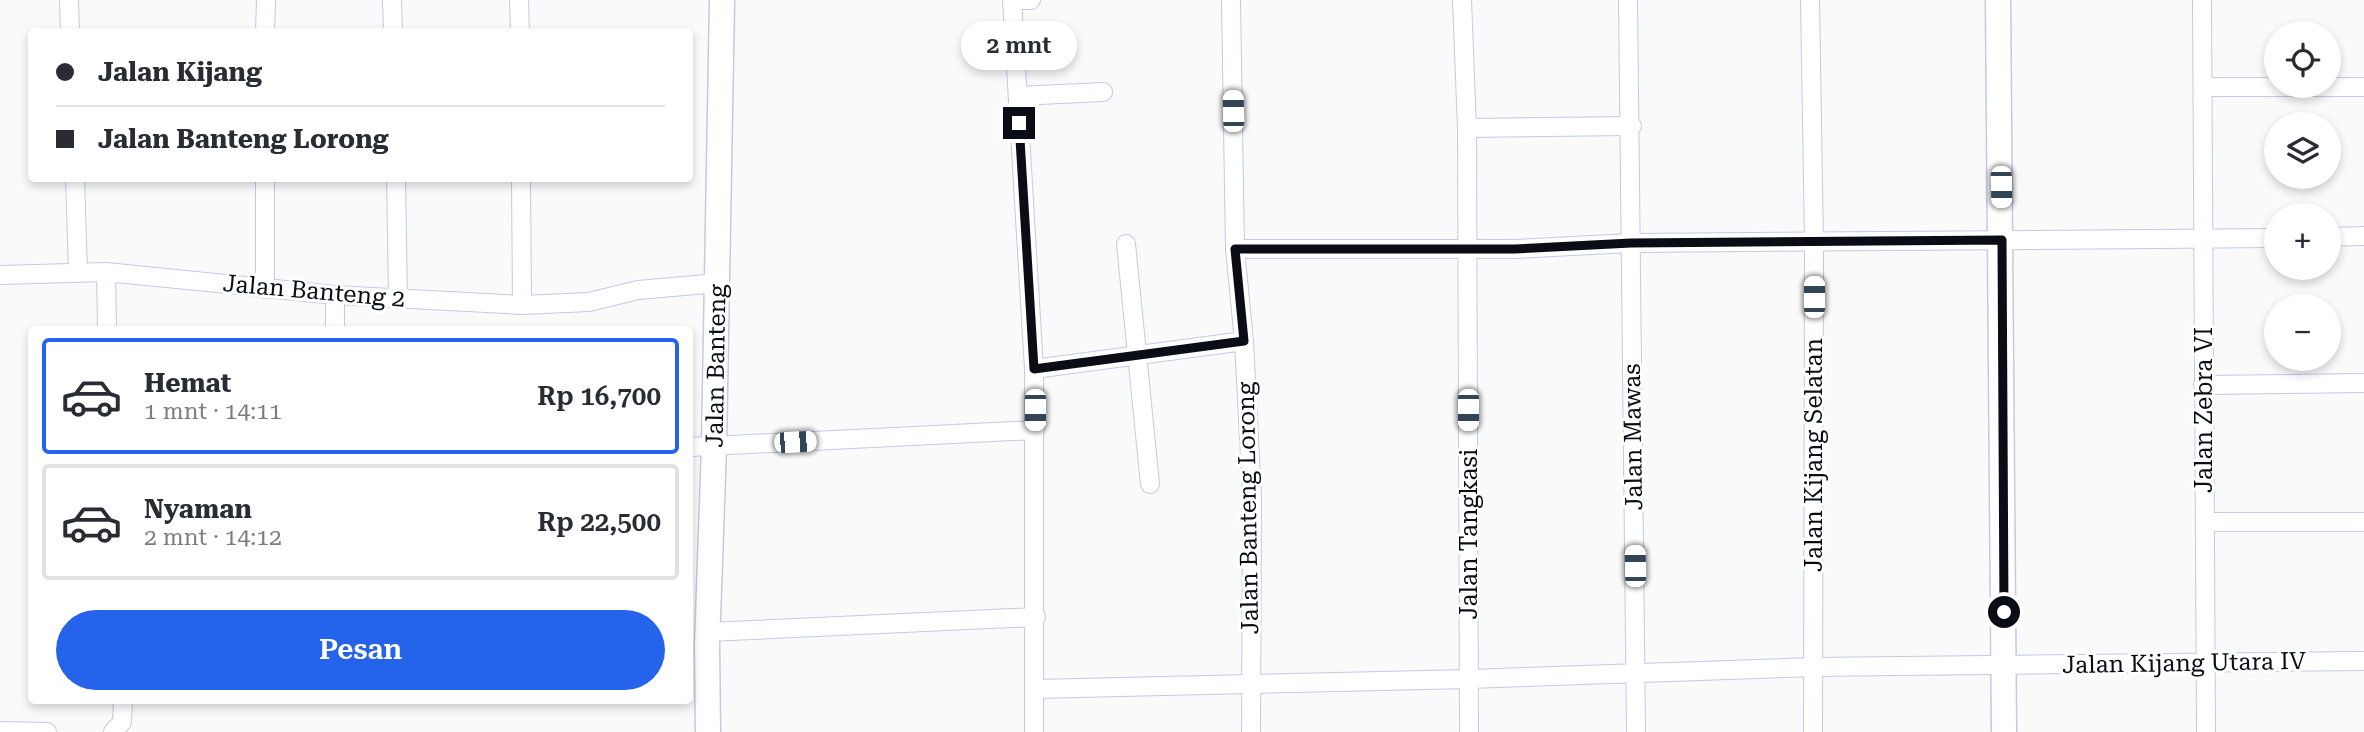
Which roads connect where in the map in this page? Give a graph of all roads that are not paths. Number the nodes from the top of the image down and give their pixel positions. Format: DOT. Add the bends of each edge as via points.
graph roads {
  1 [pos="69,0"];
  2 [pos="265,0"];
  3 [pos="392,0"];
  4 [pos="519,0"];
  5 [pos="722,0"];
  6 [pos="1012,0"];
  7 [pos="1031,0"];
  8 [pos="1231,0"];
  9 [pos="1462,0"];
  10 [pos="1629,0"];
  11 [pos="1810,0"];
  12 [pos="1998,0"];
  13 [pos="2202,0"];
  14 [pos="70,28"];
  15 [pos="265,28"];
  16 [pos="393,28"];
  17 [pos="520,28"];
  18 [pos="2204,87"];
  19 [pos="2364,87"];
  20 [pos="1103,92"];
  21 [pos="1018,96"];
  22 [pos="1632,126"];
  23 [pos="1467,128"];
  24 [pos="75,182"];
  25 [pos="265,182"];
  26 [pos="396,182"];
  27 [pos="521,182"];
  28 [pos="2364,236"];
  29 [pos="2341,237"];
  30 [pos="2264,238"];
  31 [pos="2002,240"];
  32 [pos="2204,240"];
  33 [pos="1631,243"];
  34 [pos="1126,244"];
  35 [pos="1814,244"];
  36 [pos="1468,248"];
  37 [pos="1235,249"];
  38 [pos="78,271"];
  39 [pos="106,272"];
  40 [pos="0,275"];
  41 [pos="718,283"];
  42 [pos="265,289"];
  43 [pos="335,295"];
  44 [pos="398,299"];
  45 [pos="522,305"];
  46 [pos="107,326"];
  47 [pos="335,326"];
  48 [pos="1244,341"];
  49 [pos="1135,357"];
  50 [pos="1034,369"];
  51 [pos="2364,383"];
  52 [pos="2203,385"];
  53 [pos="1035,430"];
  54 [pos="693,447"];
  55 [pos="715,447"];
  56 [pos="1150,484"];
  57 [pos="2205,522"];
  58 [pos="2364,522"];
  59 [pos="1035,617"];
  60 [pos="702,641"];
  61 [pos="2364,661"];
  62 [pos="2206,663"];
  63 [pos="2004,666"];
  64 [pos="1813,667"];
  65 [pos="1636,673"];
  66 [pos="1469,679"];
  67 [pos="1250,683"];
  68 [pos="1035,689"];
  69 [pos="122,704"];
  70 [pos="0,731"];
  71 [pos="47,732"];
  72 [pos="113,732"];
  73 [pos="708,732"];
  74 [pos="1034,732"];
  75 [pos="1251,732"];
  76 [pos="1469,732"];
  77 [pos="1636,732"];
  78 [pos="1813,732"];
  79 [pos="2004,732"];
  80 [pos="2206,732"];
  1 -- 14 [label="street"];
  2 -- 15 [label="street"];
  3 -- 16 [label="street"];
  4 -- 17 [label="street"];
  5 -- 41 [label="street, Jalan Banteng"];
  6 -- 7 [label="street"];
  6 -- 21 [label="street"];
  8 -- 37 [label="street, Jalan Banteng Lorong"];
  9 -- 23 [label="street, Jalan Tangkasi"];
  10 -- 22 [label="street, Jalan Mawas"];
  11 -- 35 [label="street, Jalan Kijang Selatan"];
  12 -- 31 [label="street"];
  13 -- 18 [label="street, Jalan Zebra VI"];
  18 -- 19 [label="street"];
  18 -- 32 [label="street, Jalan Zebra VI"];
  20 -- 21 [label="street"];
  21 -- 50 [label="street"];
  22 -- 23 [label="street"];
  22 -- 33 [label="street, Jalan Mawas"];
  23 -- 36 [label="street, Jalan Tangkasi"];
  24 -- 38 [label="street"];
  25 -- 42 [label="street"];
  26 -- 44 [label="street"];
  27 -- 45 [label="street"];
  28 -- 29 [label="street"];
  30 -- 32 [label="street"];
  31 -- 32 [label="street"];
  31 -- 35 [label="street"];
  31 -- 63 [label="street"];
  32 -- 52 [label="street, Jalan Zebra VI"];
  33 -- 35 [label="street"];
  33 -- 36 [label="street"];
  33 -- 65 [label="street, Jalan Mawas"];
  34 -- 49 [label="street"];
  35 -- 64 [label="street, Jalan Kijang Selatan"];
  36 -- 37 [label="street"];
  36 -- 66 [label="street, Jalan Tangkasi"];
  37 -- 48 [label="street, Jalan Banteng Lorong"];
  38 -- 39 [label="street, Jalan Banteng 2"];
  38 -- 40 [label="street, Jalan Banteng 2"];
  39 -- 42 [label="street, Jalan Banteng 2"];
  39 -- 46 [label="street"];
  41 -- 45 [label="street, Jalan Banteng 2" via="638,290 589,302"];
  41 -- 55 [label="street, Jalan Banteng"];
  42 -- 43 [label="street, Jalan Banteng 2"];
  43 -- 44 [label="street, Jalan Banteng 2"];
  43 -- 47 [label="street"];
  44 -- 45 [label="street, Jalan Banteng 2"];
  48 -- 49 [label="street"];
  48 -- 67 [label="street, Jalan Banteng Lorong" via="1252,497"];
  49 -- 50 [label="street"];
  49 -- 56 [label="street"];
  50 -- 53 [label="street"];
  51 -- 52 [label="street"];
  52 -- 57 [label="street, Jalan Zebra VI"];
  53 -- 55 [label="street"];
  53 -- 59 [label="street"];
  54 -- 55 [label="street"];
  55 -- 60 [label="street, Jalan Banteng"];
  57 -- 58 [label="street"];
  57 -- 62 [label="street, Jalan Zebra VI"];
  59 -- 60 [label="street"];
  59 -- 68 [label="street"];
  60 -- 73 [label="street, Jalan Banteng"];
  61 -- 62 [label="street, Jalan Kijang Utara IV"];
  62 -- 63 [label="street, Jalan Kijang Utara IV"];
  62 -- 80 [label="street, Jalan Zebra VI"];
  63 -- 64 [label="street"];
  63 -- 79 [label="street"];
  64 -- 65 [label="street"];
  64 -- 78 [label="street, Jalan Kijang Selatan"];
  65 -- 66 [label="street"];
  65 -- 77 [label="street, Jalan Mawas"];
  66 -- 67 [label="street"];
  66 -- 76 [label="street, Jalan Tangkasi"];
  67 -- 68 [label="street"];
  67 -- 75 [label="street, Jalan Banteng Lorong"];
  68 -- 74 [label="street"];
  69 -- 72 [label="street" via="122,722"];
  70 -- 71 [label="street"];
}
